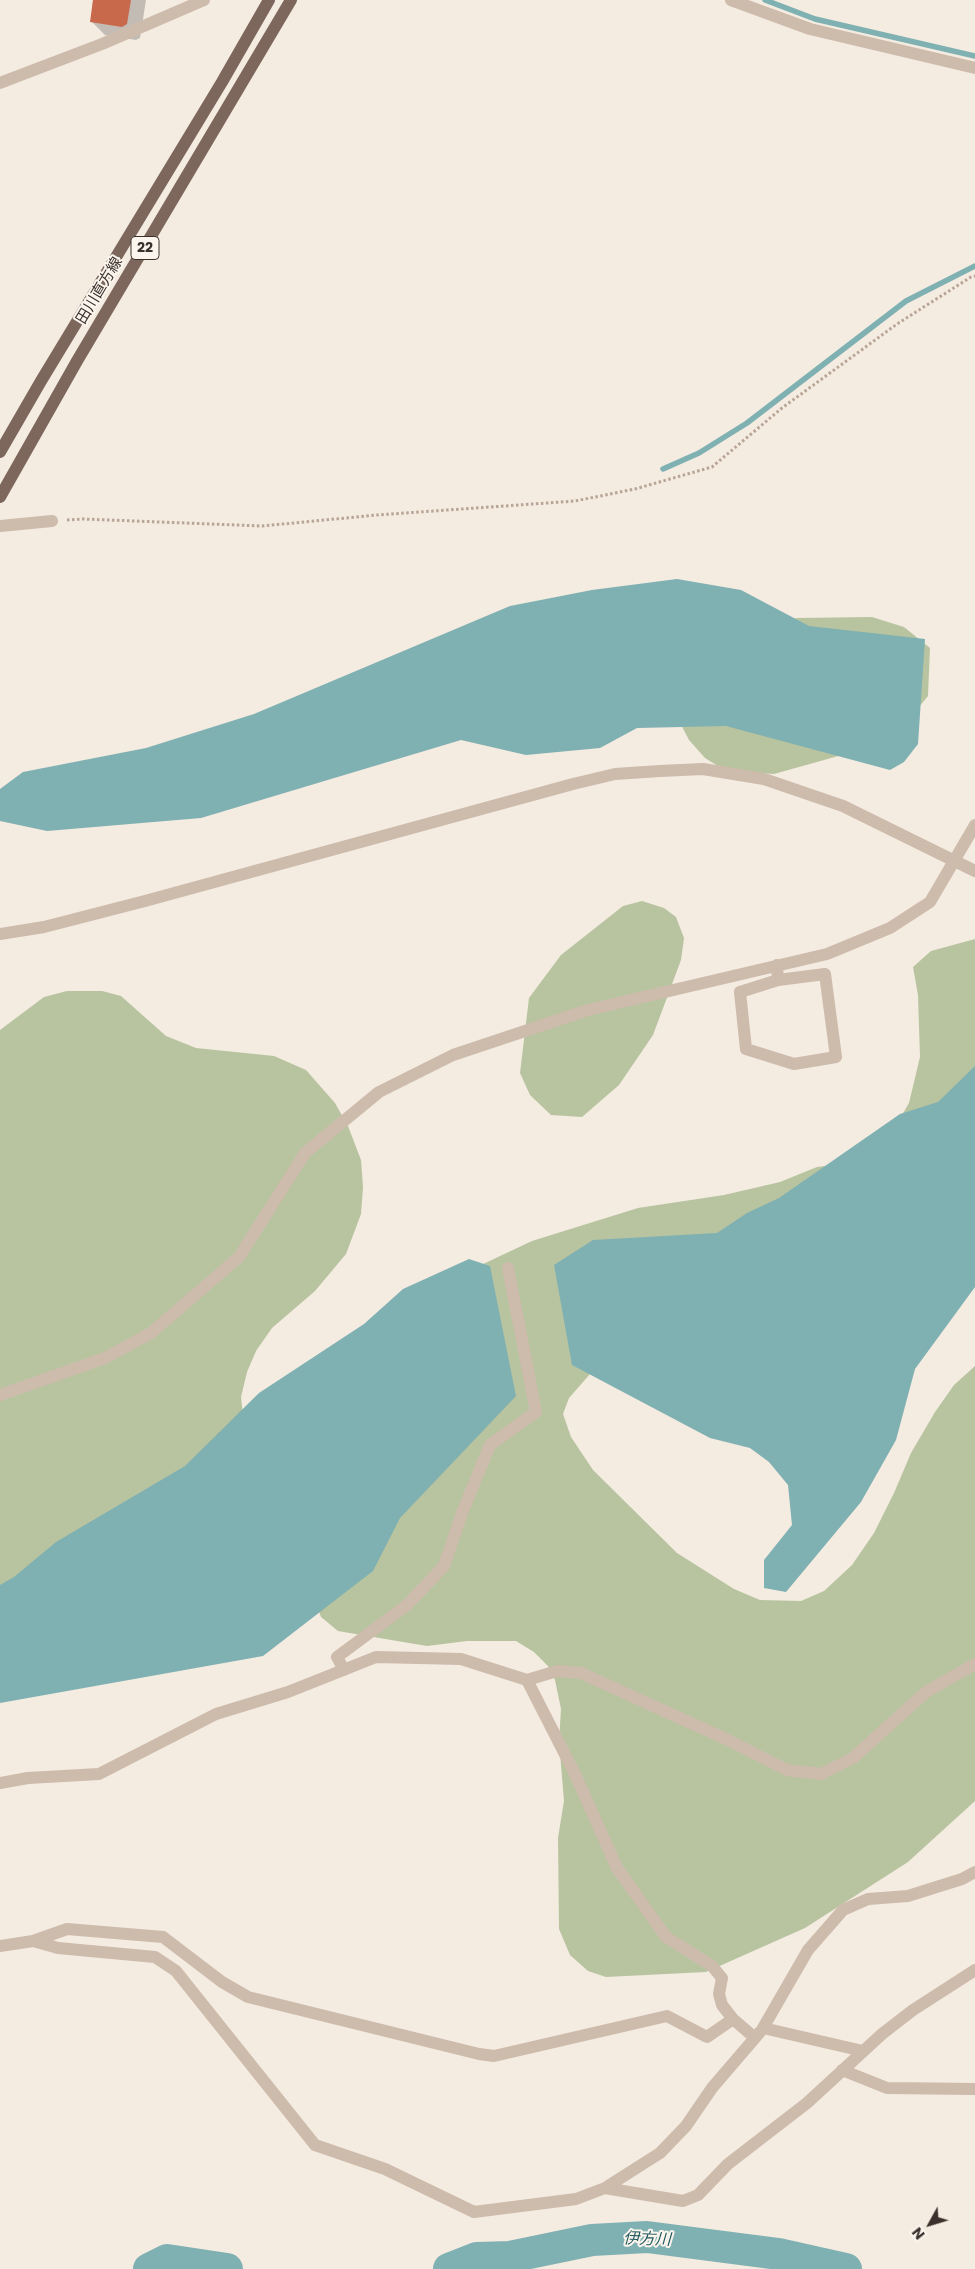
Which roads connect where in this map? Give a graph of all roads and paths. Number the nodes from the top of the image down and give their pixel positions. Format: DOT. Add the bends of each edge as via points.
graph roads {
  1 [pos="204,0"];
  2 [pos="269,0"];
  3 [pos="291,0"];
  4 [pos="731,0"];
  5 [pos="975,68"];
  6 [pos="0,83"];
  7 [pos="975,276"];
  8 [pos="0,452"];
  9 [pos="0,497"];
  10 [pos="52,521"];
  11 [pos="0,526"];
  12 [pos="975,825"];
  13 [pos="955,861"];
  14 [pos="975,871"];
  15 [pos="0,934"];
  16 [pos="777,965"];
  17 [pos="778,980"];
  18 [pos="508,1268"];
  19 [pos="0,1395"];
  20 [pos="975,1664"];
  21 [pos="344,1670"];
  22 [pos="527,1680"];
  23 [pos="0,1783"];
  24 [pos="975,1872"];
  25 [pos="33,1940"];
  26 [pos="0,1946"];
  27 [pos="975,1970"];
  28 [pos="733,2019"];
  29 [pos="759,2033"];
  30 [pos="863,2051"];
  31 [pos="842,2070"];
  32 [pos="975,2089"];
  33 [pos="605,2188"];
  1 -- 6 [label="street"];
  2 -- 8 [label="main road, 田川直方線 / 22"];
  3 -- 9 [label="main road, 田川直方線 / 22"];
  4 -- 5 [label="street" via="810,29"];
  7 -- 10 [label="path" via="897,324 782,408 712,467 635,490 575,501 262,526 83,519"];
  10 -- 11 [label="street"];
  12 -- 13 [label="street"];
  13 -- 14 [label="street"];
  13 -- 15 [label="street" via="843,806 764,779 703,769 615,774 145,901 44,927"];
  13 -- 16 [label="street" via="930,902 890,928 827,954"];
  16 -- 17 [label="street"];
  16 -- 19 [label="street" via="588,1010 452,1055 379,1092 305,1153 239,1257 151,1333 105,1358"];
  17 -- 17 [label="street" via="740,992 746,1049 794,1064 836,1057 825,974"];
  18 -- 21 [label="street" via="536,1412 490,1445 444,1566 407,1605 337,1657"];
  20 -- 22 [label="street" via="926,1692 853,1758 821,1774 787,1770 581,1673 557,1671"];
  21 -- 22 [label="street" via="376,1657 461,1659"];
  21 -- 23 [label="street" via="288,1692 216,1714 99,1774"];
  22 -- 28 [label="street" via="617,1868 666,1937 712,1966 722,1978 719,1994 722,2005"];
  24 -- 29 [label="street" via="908,1896 868,1899 843,1910 808,1950"];
  25 -- 26 [label="street"];
  25 -- 28 [label="street" via="67,1929 163,1937 222,1982 248,1997 494,2056 667,2016 707,2037"];
  25 -- 33 [label="street" via="58,1948 155,1957 176,1970 314,2145 385,2169 474,2212 576,2198"];
  27 -- 30 [label="street" via="913,2010"];
  28 -- 29 [label="street"];
  29 -- 30 [label="street"];
  29 -- 33 [label="street" via="712,2088 686,2126 660,2153"];
  30 -- 31 [label="street"];
  31 -- 32 [label="street" via="887,2088"];
  31 -- 33 [label="street" via="807,2103 728,2164 698,2195 683,2201"];
}
